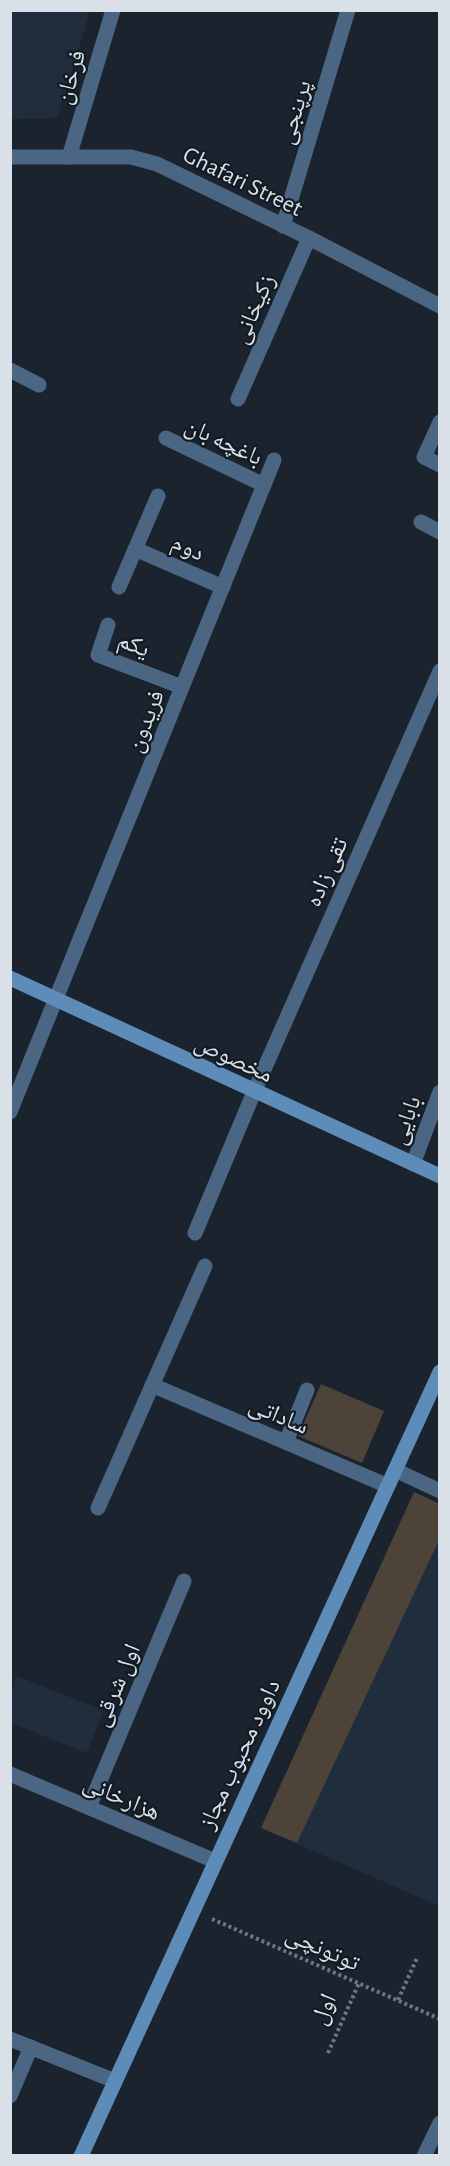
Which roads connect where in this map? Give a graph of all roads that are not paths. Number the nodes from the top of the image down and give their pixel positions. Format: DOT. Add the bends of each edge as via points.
graph roads {
  1 [pos="113,10"];
  2 [pos="348,10"];
  3 [pos="10,157"];
  4 [pos="69,157"];
  5 [pos="283,226"];
  6 [pos="309,238"];
  7 [pos="440,306"];
  8 [pos="10,370"];
  9 [pos="39,385"];
  10 [pos="238,399"];
  11 [pos="440,422"];
  12 [pos="166,438"];
  13 [pos="274,460"];
  14 [pos="440,465"];
  15 [pos="264,485"];
  16 [pos="158,496"];
  17 [pos="421,522"];
  18 [pos="440,532"];
  19 [pos="135,549"];
  20 [pos="119,587"];
  21 [pos="223,587"];
  22 [pos="108,625"];
  23 [pos="440,671"];
  24 [pos="182,687"];
  25 [pos="10,978"];
  26 [pos="57,999"];
  27 [pos="254,1092"];
  28 [pos="440,1092"];
  29 [pos="10,1112"];
  30 [pos="413,1164"];
  31 [pos="440,1176"];
  32 [pos="195,1233"];
  33 [pos="205,1266"];
  34 [pos="440,1372"];
  35 [pos="152,1385"];
  36 [pos="307,1390"];
  37 [pos="286,1442"];
  38 [pos="395,1470"];
  39 [pos="388,1485"];
  40 [pos="440,1491"];
  41 [pos="98,1508"];
  42 [pos="184,1581"];
  43 [pos="10,1774"];
  44 [pos="89,1807"];
  45 [pos="215,1861"];
  46 [pos="10,2039"];
  47 [pos="31,2047"];
  48 [pos="115,2081"];
  49 [pos="10,2096"];
  50 [pos="439,2126"];
  51 [pos="81,2156"];
  52 [pos="424,2156"];
  1 -- 4 [label="street, فرخان"];
  2 -- 5 [label="street, پرپنجی"];
  3 -- 4 [label="street, Ghafari Street"];
  4 -- 5 [label="street, Ghafari Street" via="131,157 157,164"];
  5 -- 6 [label="street, Ghafari Street"];
  6 -- 7 [label="street, Ghafari Street"];
  6 -- 10 [label="street, زکیخانی"];
  8 -- 9 [label="street"];
  11 -- 14 [label="street" via="424,457"];
  12 -- 15 [label="street, باغچه بان"];
  13 -- 15 [label="street, فریدون"];
  15 -- 21 [label="street, فریدون"];
  16 -- 19 [label="street"];
  17 -- 18 [label="street"];
  19 -- 20 [label="street"];
  19 -- 21 [label="street, دوم"];
  21 -- 24 [label="street, فریدون"];
  22 -- 24 [label="street, یکم" via="98,654"];
  23 -- 27 [label="street, تقی زاده"];
  24 -- 26 [label="street, فریدون"];
  25 -- 26 [label="main road, مخصوص"];
  26 -- 27 [label="main road, مخصوص"];
  26 -- 29 [label="street, فریدون"];
  27 -- 30 [label="main road, مخصوص"];
  27 -- 32 [label="street, تقی زاده"];
  28 -- 30 [label="street, بابایی"];
  30 -- 31 [label="main road, مخصوص"];
  33 -- 35 [label="street"];
  34 -- 38 [label="main road, داوود محبوب مجاز"];
  35 -- 37 [label="street, ساداتی"];
  35 -- 41 [label="street"];
  36 -- 37 [label="street"];
  37 -- 39 [label="street, ساداتی"];
  38 -- 39 [label="main road, داوود محبوب مجاز"];
  38 -- 40 [label="street"];
  39 -- 45 [label="main road, داوود محبوب مجاز"];
  42 -- 44 [label="street, اول شرقی"];
  43 -- 44 [label="street, هزارخانی"];
  44 -- 45 [label="street, هزارخانی"];
  45 -- 48 [label="main road, داوود محبوب مجاز"];
  46 -- 47 [label="street"];
  47 -- 48 [label="street"];
  47 -- 49 [label="street"];
  48 -- 51 [label="main road, داوود محبوب مجاز"];
  50 -- 52 [label="street"];
}
